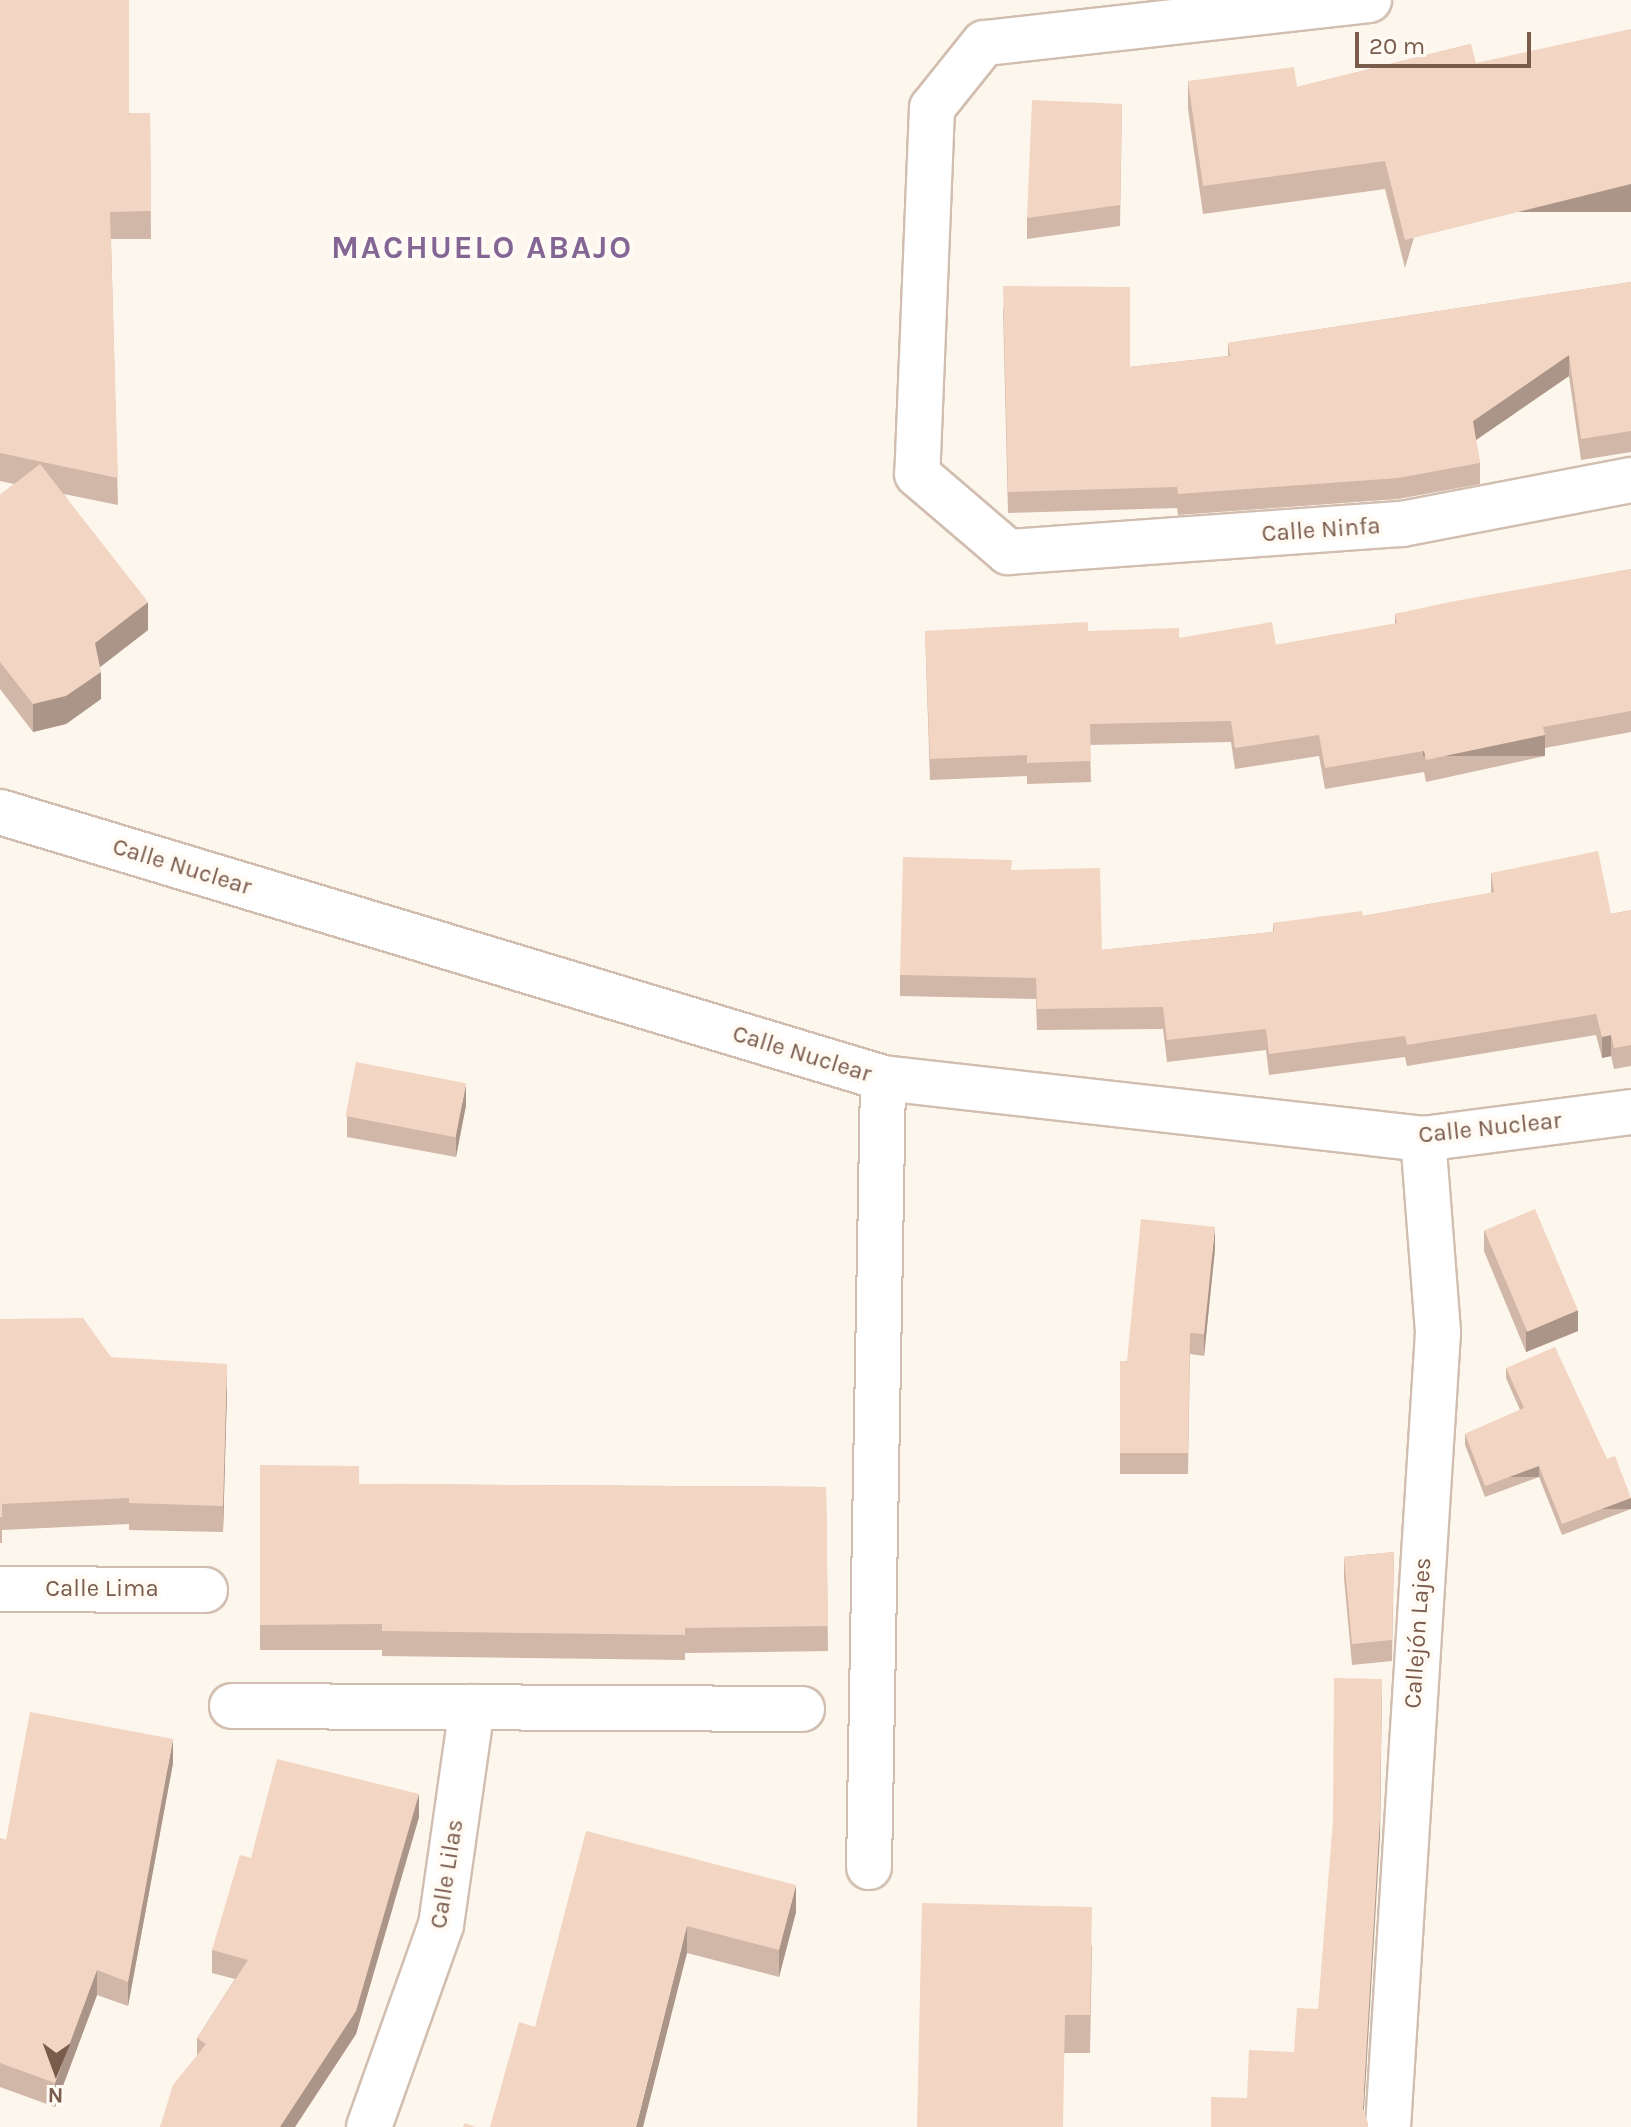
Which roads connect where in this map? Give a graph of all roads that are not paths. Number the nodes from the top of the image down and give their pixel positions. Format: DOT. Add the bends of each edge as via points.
graph roads {
  1 [pos="1369,0"];
  2 [pos="1631,480"];
  3 [pos="0,812"];
  4 [pos="883,1078"];
  5 [pos="1631,1112"];
  6 [pos="1423,1139"];
  7 [pos="0,1589"];
  8 [pos="205,1590"];
  9 [pos="232,1706"];
  10 [pos="472,1707"];
  11 [pos="802,1709"];
  12 [pos="869,1867"];
  13 [pos="369,2127"];
  14 [pos="1388,2127"];
  1 -- 2 [label="street, Calle Ninfa" via="984,43 932,108 917,474 1008,552 1402,524"];
  3 -- 4 [label="street, Calle Nuclear"];
  4 -- 6 [label="street, Calle Nuclear"];
  4 -- 12 [label="street"];
  5 -- 6 [label="street, Calle Nuclear"];
  6 -- 14 [label="street, Callejón Lajes" via="1438,1332"];
  7 -- 8 [label="street, Calle Lima"];
  9 -- 10 [label="street"];
  10 -- 11 [label="street"];
  10 -- 13 [label="street, Calle Lilas" via="441,1925"];
}
